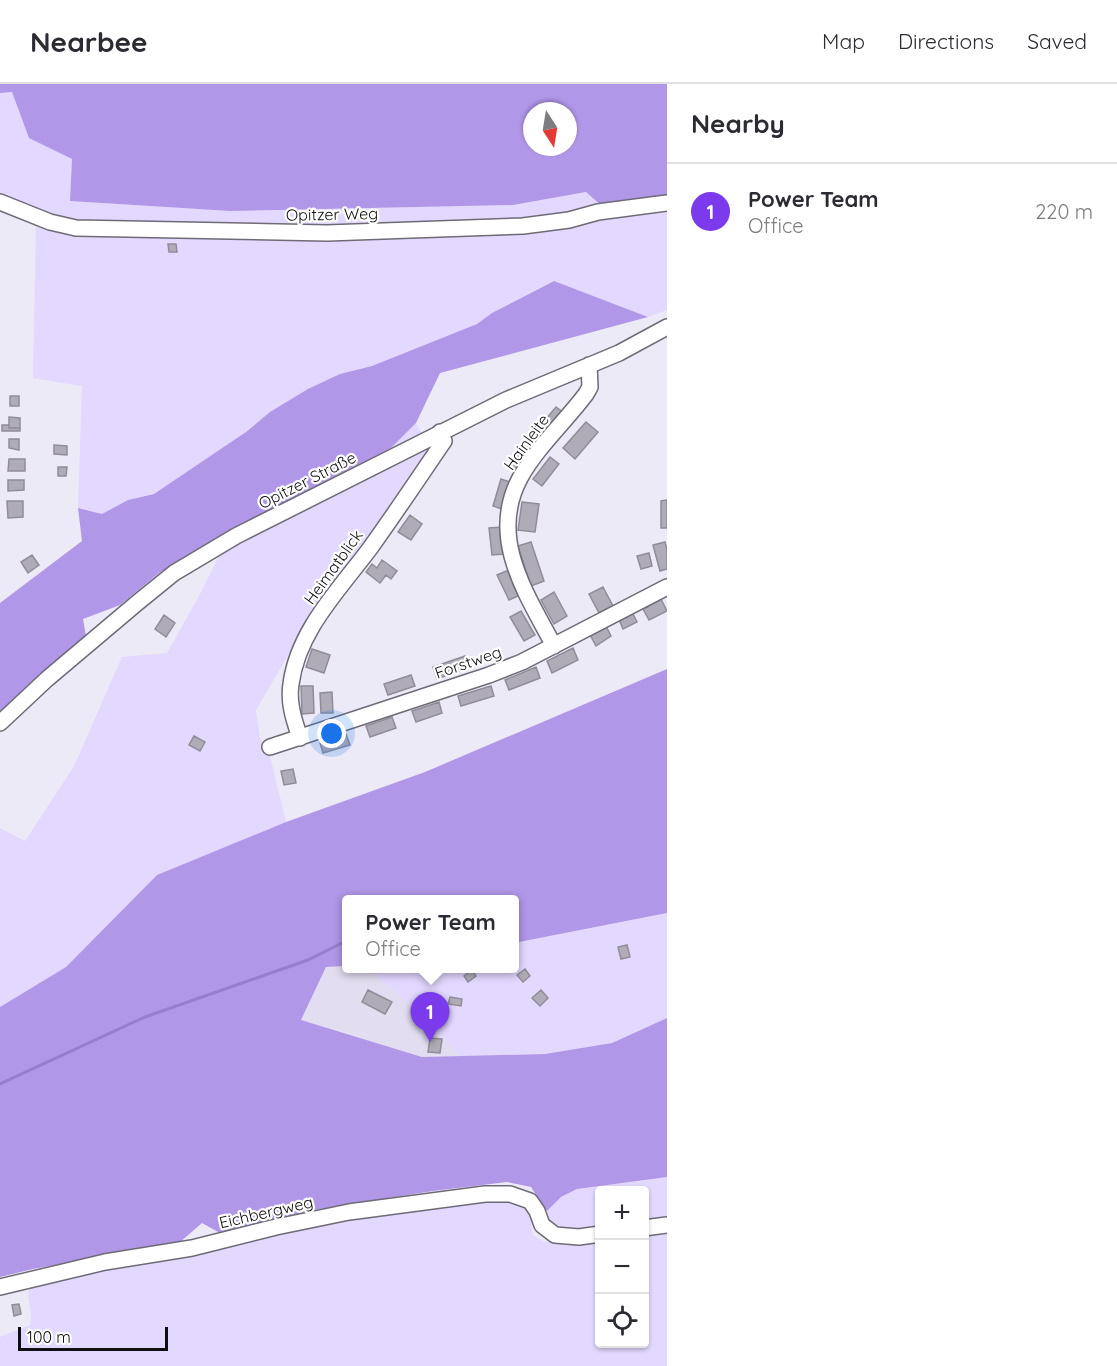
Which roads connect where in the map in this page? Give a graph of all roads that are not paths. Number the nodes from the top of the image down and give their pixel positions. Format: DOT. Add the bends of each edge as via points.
graph roads {
  1 [pos="0,202"];
  2 [pos="667,203"];
  3 [pos="667,327"];
  4 [pos="589,365"];
  5 [pos="440,432"];
  6 [pos="667,587"];
  7 [pos="554,646"];
  8 [pos="0,723"];
  9 [pos="300,738"];
  10 [pos="270,747"];
  11 [pos="667,1225"];
  12 [pos="649,1227"];
  13 [pos="595,1235"];
  14 [pos="0,1287"];
  1 -- 2 [label="street, Opitzer Weg" via="76,228 327,233 523,226"];
  3 -- 4 [label="street, Opitzer Straße"];
  4 -- 5 [label="street, Opitzer Straße"];
  4 -- 7 [label="street, Hainleite" via="590,387 520,477 510,504 507,531 517,576"];
  5 -- 8 [label="street, Opitzer Straße" via="236,536 174,573"];
  5 -- 9 [label="street, Heimatblick" via="444,441 319,615 300,650 291,684 291,709"];
  6 -- 7 [label="street, Forstweg"];
  7 -- 9 [label="street, Forstweg" via="489,675"];
  9 -- 10 [label="street, Forstweg"];
  11 -- 12 [label="street"];
  13 -- 14 [label="street, Eichbergweg" via="555,1235 542,1225 530,1201 510,1194 485,1194 349,1212"];
}
